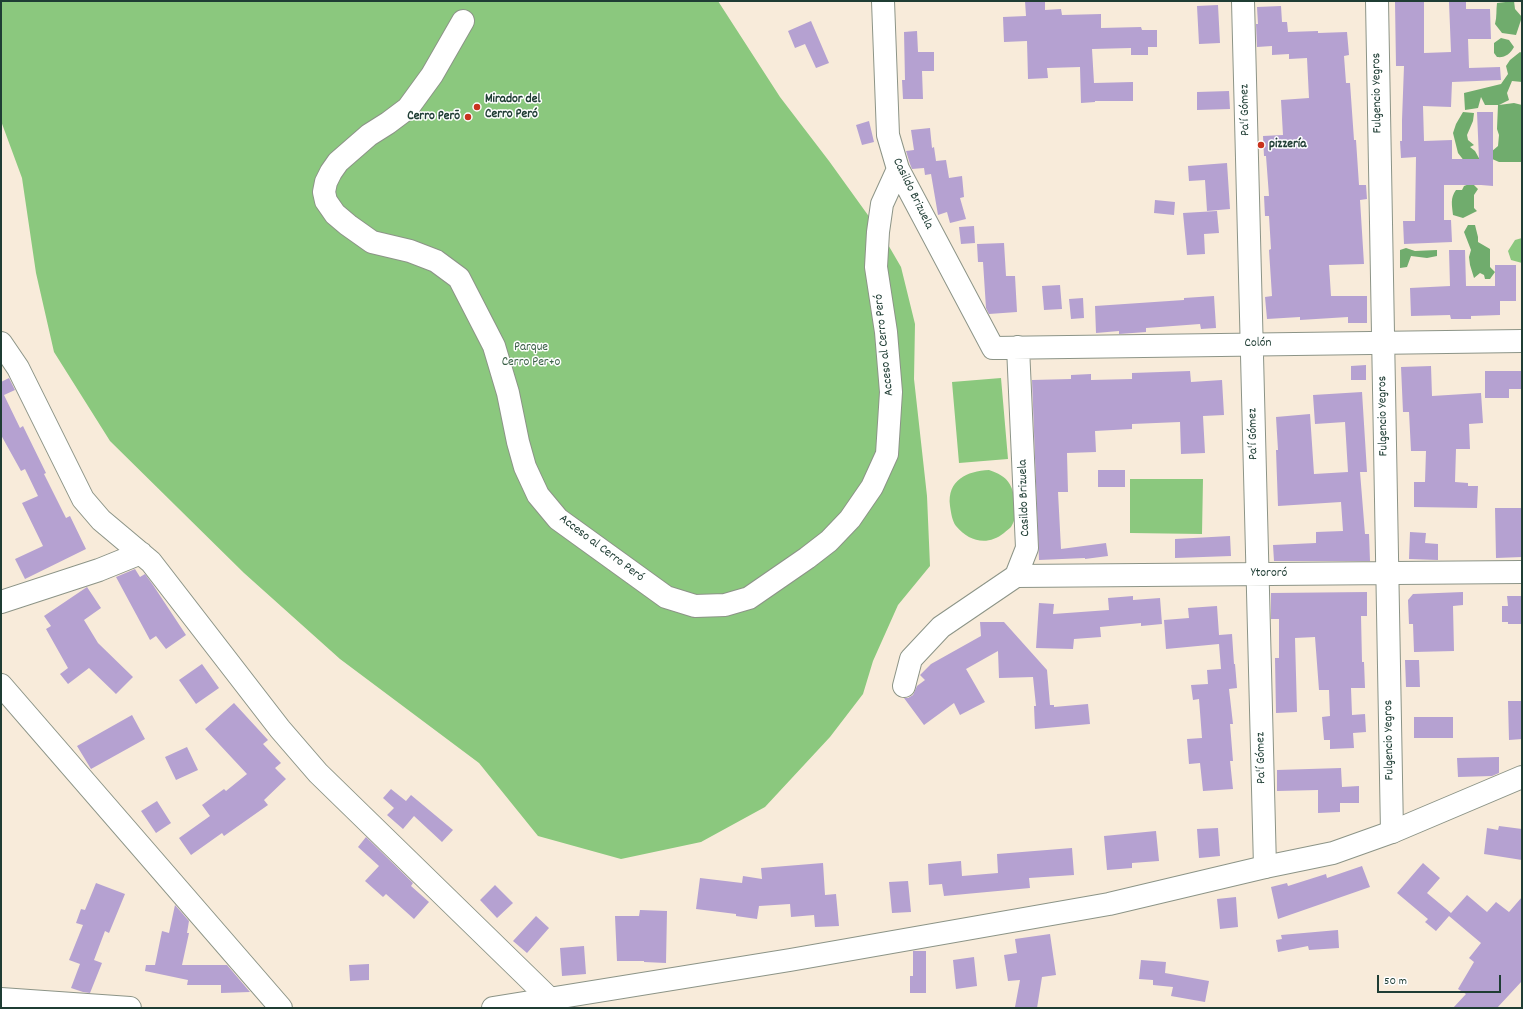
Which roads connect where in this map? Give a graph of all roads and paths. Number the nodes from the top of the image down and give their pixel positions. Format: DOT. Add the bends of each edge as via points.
graph roads {
  1 [pos="883,1"];
  2 [pos="1243,1"];
  3 [pos="1377,1"];
  4 [pos="464,21"];
  5 [pos="898,169"];
  6 [pos="1522,341"];
  7 [pos="1383,342"];
  8 [pos="1,343"];
  9 [pos="1252,344"];
  10 [pos="1018,347"];
  11 [pos="993,348"];
  12 [pos="141,553"];
  13 [pos="1522,572"];
  14 [pos="1387,573"];
  15 [pos="1258,574"];
  16 [pos="1016,576"];
  17 [pos="1,602"];
  18 [pos="1,685"];
  19 [pos="904,686"];
  20 [pos="1522,778"];
  21 [pos="1392,832"];
  22 [pos="1265,867"];
  23 [pos="1,999"];
  24 [pos="551,1000"];
  25 [pos="130,1008"];
  26 [pos="281,1008"];
  27 [pos="493,1008"];
  1 -- 5 [label="street, Casildo Brizuela" via="888,135"];
  2 -- 9 [label="street, Pa'í Gómez"];
  3 -- 7 [label="street, Fulgencio Yegros"];
  4 -- 5 [label="street, Acceso al Cerro Peró" via="432,75 408,108 369,135 335,167 326,182 326,201 335,214 372,242 410,251 436,262 459,278 494,346 525,468 538,495 558,519 666,597 695,606 725,606 749,598 829,541 850,519 872,487 887,454 891,392 886,332 876,267 878,232 882,204"];
  5 -- 11 [label="street, Casildo Brizuela"];
  6 -- 7 [label="street, Colón"];
  7 -- 9 [label="street, Colón"];
  7 -- 14 [label="street, Fulgencio Yegros"];
  8 -- 12 [label="street" via="18,368 83,499 101,520"];
  9 -- 10 [label="street, Colón"];
  9 -- 15 [label="street, Pa'í Gómez"];
  10 -- 11 [label="street, Colón"];
  10 -- 16 [label="street, Casildo Brizuela" via="1026,548"];
  12 -- 17 [label="street" via="99,570"];
  12 -- 24 [label="street" via="151,562 280,729 318,773"];
  13 -- 14 [label="street, Ytororó"];
  14 -- 15 [label="street, Ytororó"];
  14 -- 21 [label="street, Fulgencio Yegros"];
  15 -- 16 [label="street, Ytororó"];
  15 -- 22 [label="street, Pa'í Gómez"];
  16 -- 19 [label="street" via="941,627 911,659"];
  18 -- 26 [label="street"];
  20 -- 21 [label="street"];
  21 -- 22 [label="street" via="1333,854"];
  22 -- 24 [label="street" via="1109,904"];
  23 -- 25 [label="street"];
  24 -- 27 [label="street"];
}
